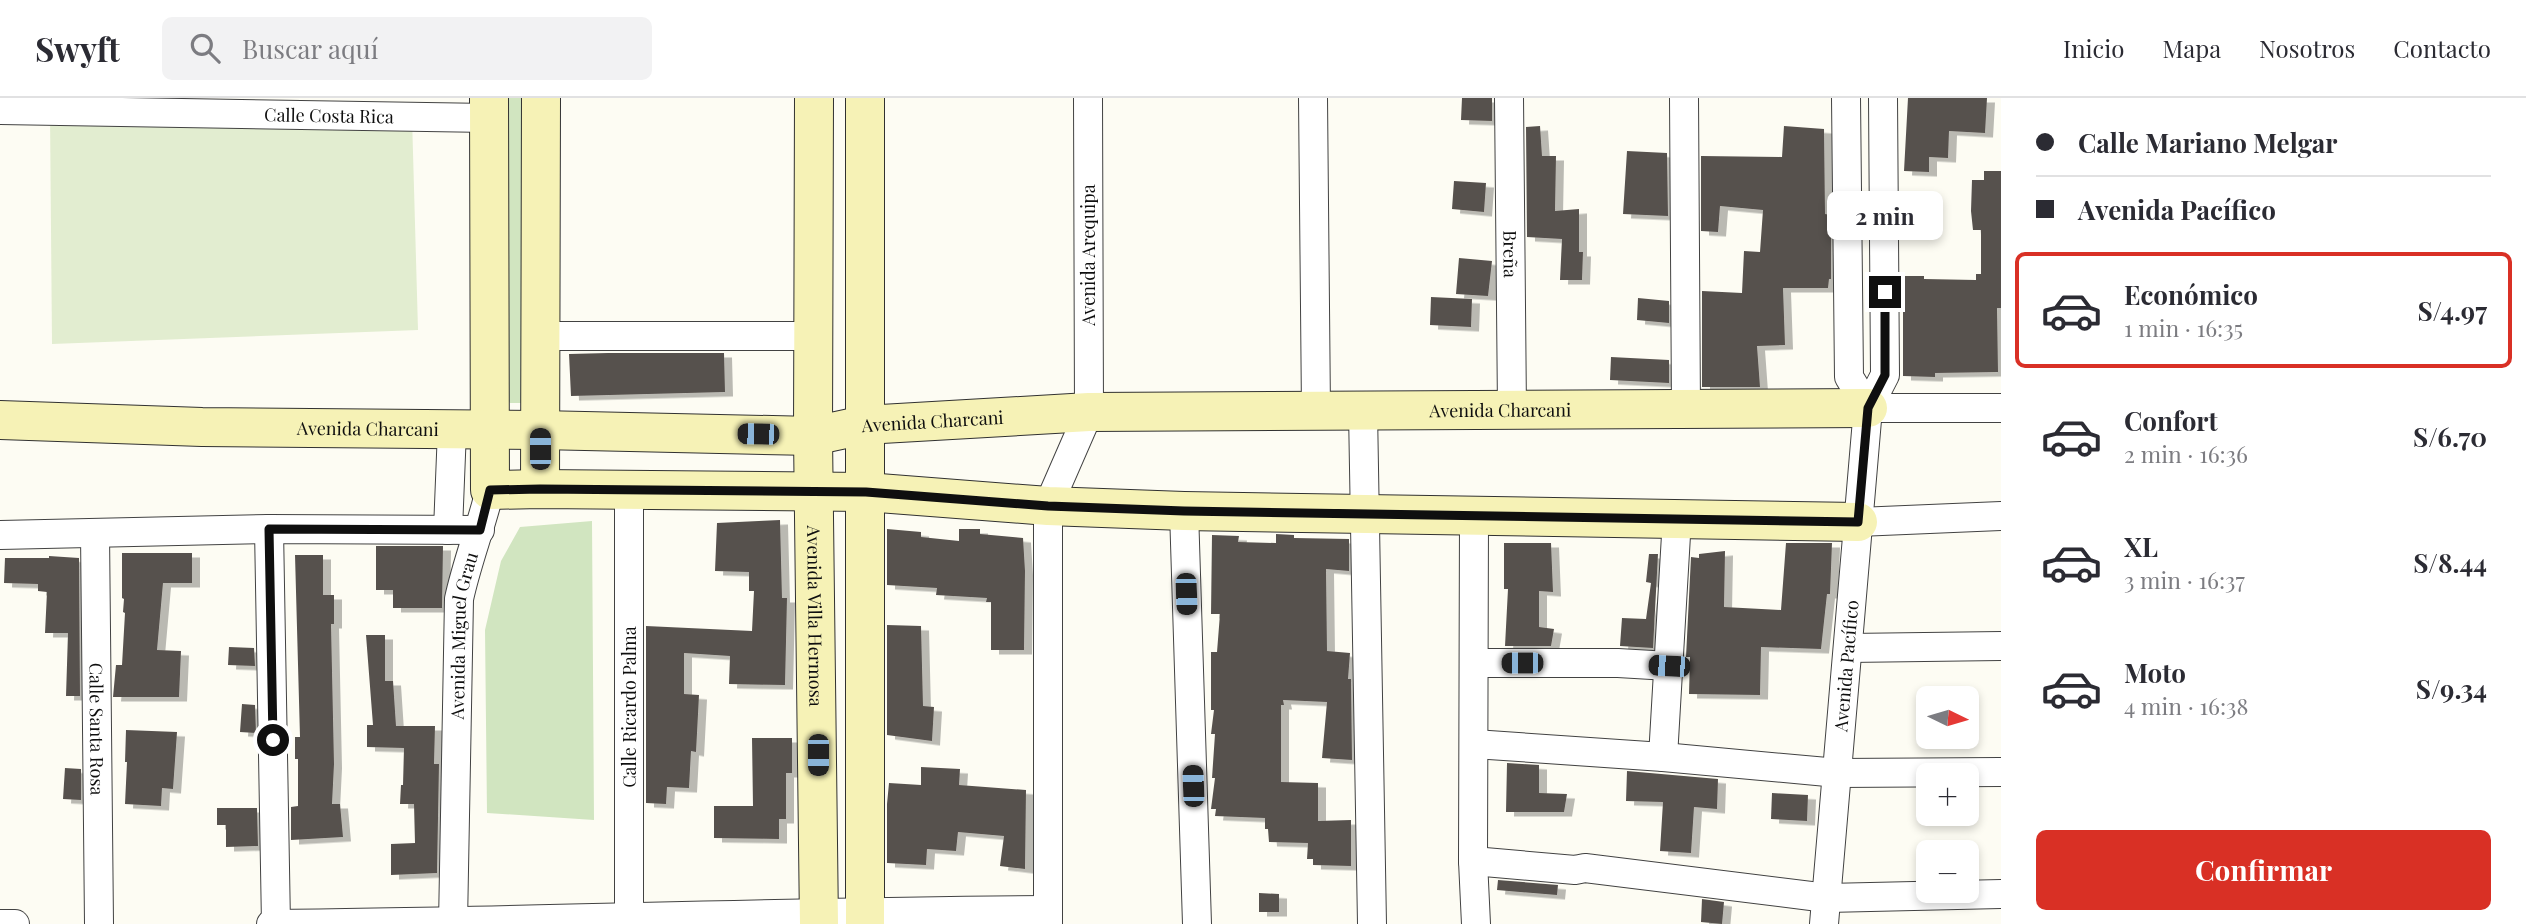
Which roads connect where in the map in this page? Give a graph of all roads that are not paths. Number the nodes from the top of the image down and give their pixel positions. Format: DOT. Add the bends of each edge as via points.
graph roads {
  1 [pos="541,98"];
  2 [pos="814,98"];
  3 [pos="865,98"];
  4 [pos="1088,98"];
  5 [pos="1313,98"];
  6 [pos="1509,98"];
  7 [pos="1684,98"];
  8 [pos="1846,98"];
  9 [pos="1883,98"];
  10 [pos="106,105"];
  11 [pos="489,108"];
  12 [pos="0,110"];
  13 [pos="540,336"];
  14 [pos="813,336"];
  15 [pos="1868,408"];
  16 [pos="2001,408"];
  17 [pos="1686,409"];
  18 [pos="1512,410"];
  19 [pos="1316,411"];
  20 [pos="1363,411"];
  21 [pos="1089,412"];
  22 [pos="0,420"];
  23 [pos="864,425"];
  24 [pos="452,430"];
  25 [pos="540,430"];
  26 [pos="489,431"];
  27 [pos="813,436"];
  28 [pos="540,489"];
  29 [pos="490,490"];
  30 [pos="629,490"];
  31 [pos="815,491"];
  32 [pos="866,492"];
  33 [pos="1048,506"];
  34 [pos="1184,511"];
  35 [pos="1366,513"];
  36 [pos="2001,516"];
  37 [pos="1474,517"];
  38 [pos="1677,518"];
  39 [pos="1858,522"];
  40 [pos="269,529"];
  41 [pos="448,530"];
  42 [pos="480,530"];
  43 [pos="95,533"];
  44 [pos="0,535"];
  45 [pos="2001,646"];
  46 [pos="1848,648"];
  47 [pos="1474,663"];
  48 [pos="1669,666"];
  49 [pos="1474,744"];
  50 [pos="1663,757"];
  51 [pos="2001,772"];
  52 [pos="1838,773"];
  53 [pos="1473,861"];
  54 [pos="2001,894"];
  55 [pos="1826,911"];
  56 [pos="865,917"];
  57 [pos="1048,917"];
  58 [pos="819,918"];
  59 [pos="629,921"];
  60 [pos="453,923"];
  61 [pos="0,924"];
  62 [pos="15,924"];
  63 [pos="99,924"];
  64 [pos="271,924"];
  65 [pos="276,924"];
  66 [pos="1198,924"];
  67 [pos="1372,924"];
  68 [pos="1476,924"];
  1 -- 13 [label="street"];
  2 -- 14 [label="street, Avenida Villa Hermosa"];
  3 -- 23 [label="street"];
  4 -- 21 [label="street, Avenida Arequipa"];
  5 -- 19 [label="street"];
  6 -- 18 [label="street, Breña"];
  7 -- 17 [label="street"];
  8 -- 15 [label="street" via="1849,377"];
  9 -- 15 [label="street, Avenida Pacífico" via="1885,375"];
  10 -- 11 [label="street, Calle Costa Rica"];
  10 -- 12 [label="street, Calle Costa Rica"];
  11 -- 26 [label="street, Avenida Miguel Grau"];
  13 -- 14 [label="street"];
  13 -- 25 [label="street"];
  14 -- 27 [label="street, Avenida Villa Hermosa"];
  15 -- 16 [label="street"];
  15 -- 17 [label="street, Avenida Charcani"];
  15 -- 39 [label="street, Avenida Pacífico"];
  17 -- 18 [label="street, Avenida Charcani"];
  18 -- 20 [label="street, Avenida Charcani"];
  19 -- 20 [label="street, Avenida Charcani"];
  19 -- 21 [label="street, Avenida Charcani"];
  20 -- 35 [label="street"];
  21 -- 23 [label="street, Avenida Charcani"];
  21 -- 33 [label="street"];
  22 -- 24 [label="street, Avenida Charcani"];
  23 -- 27 [label="street, Avenida Charcani"];
  23 -- 32 [label="street"];
  24 -- 26 [label="street, Avenida Charcani"];
  24 -- 41 [label="street"];
  25 -- 26 [label="street, Avenida Charcani"];
  25 -- 27 [label="street, Avenida Charcani"];
  25 -- 28 [label="street"];
  26 -- 29 [label="street, Avenida Miguel Grau"];
  27 -- 31 [label="street, Avenida Villa Hermosa"];
  28 -- 29 [label="street"];
  28 -- 30 [label="street"];
  29 -- 42 [label="street, Avenida Miguel Grau"];
  30 -- 31 [label="street"];
  30 -- 59 [label="street, Calle Ricardo Palma"];
  31 -- 32 [label="street"];
  31 -- 58 [label="street, Avenida Villa Hermosa"];
  32 -- 33 [label="street"];
  32 -- 56 [label="street"];
  33 -- 34 [label="street"];
  33 -- 57 [label="street"];
  34 -- 35 [label="street"];
  34 -- 66 [label="street"];
  35 -- 37 [label="street"];
  35 -- 67 [label="street"];
  36 -- 39 [label="street"];
  37 -- 38 [label="street"];
  37 -- 47 [label="street"];
  38 -- 39 [label="street"];
  38 -- 48 [label="street"];
  39 -- 46 [label="street, Avenida Pacífico"];
  40 -- 41 [label="street"];
  40 -- 43 [label="street"];
  40 -- 65 [label="street"];
  41 -- 42 [label="street"];
  42 -- 60 [label="street, Avenida Miguel Grau" via="459,599"];
  43 -- 44 [label="street"];
  43 -- 63 [label="street, Calle Santa Rosa"];
  45 -- 46 [label="street"];
  46 -- 52 [label="street, Avenida Pacífico"];
  47 -- 48 [label="street"];
  47 -- 49 [label="street"];
  48 -- 50 [label="street"];
  49 -- 50 [label="street"];
  49 -- 53 [label="street"];
  50 -- 52 [label="street"];
  51 -- 52 [label="street"];
  52 -- 55 [label="street, Avenida Pacífico"];
  53 -- 55 [label="street" via="1594,869"];
  53 -- 68 [label="street"];
  54 -- 55 [label="street"];
  56 -- 57 [label="street"];
  56 -- 58 [label="street"];
  58 -- 59 [label="street"];
  59 -- 60 [label="street"];
  60 -- 65 [label="street"];
  61 -- 62 [label="street"];
  64 -- 65 [label="street"];
}
